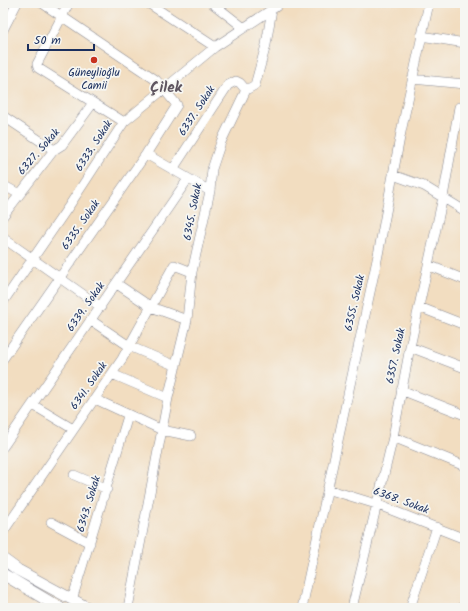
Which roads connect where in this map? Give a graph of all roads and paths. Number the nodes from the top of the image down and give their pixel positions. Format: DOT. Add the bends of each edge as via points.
graph roads {
  1 [pos="17,3"];
  2 [pos="42,3"];
  3 [pos="69,3"];
  4 [pos="148,3"];
  5 [pos="212,3"];
  6 [pos="429,3"];
  7 [pos="275,5"];
  8 [pos="62,16"];
  9 [pos="244,28"];
  10 [pos="3,30"];
  11 [pos="421,36"];
  12 [pos="465,43"];
  13 [pos="215,47"];
  14 [pos="412,79"];
  15 [pos="465,84"];
  16 [pos="164,89"];
  17 [pos="246,90"];
  18 [pos="93,102"];
  19 [pos="459,107"];
  20 [pos="3,116"];
  21 [pos="124,122"];
  22 [pos="54,150"];
  23 [pos="146,154"];
  24 [pos="173,169"];
  25 [pos="393,175"];
  26 [pos="188,179"];
  27 [pos="4,186"];
  28 [pos="210,192"];
  29 [pos="19,194"];
  30 [pos="443,197"];
  31 [pos="465,211"];
  32 [pos="3,216"];
  33 [pos="3,238"];
  34 [pos="34,258"];
  35 [pos="428,265"];
  36 [pos="192,272"];
  37 [pos="59,277"];
  38 [pos="465,280"];
  39 [pos="117,284"];
  40 [pos="3,302"];
  41 [pos="101,307"];
  42 [pos="151,307"];
  43 [pos="419,307"];
  44 [pos="187,320"];
  45 [pos="92,321"];
  46 [pos="465,325"];
  47 [pos="129,346"];
  48 [pos="410,347"];
  49 [pos="3,359"];
  50 [pos="176,366"];
  51 [pos="465,368"];
  52 [pos="112,374"];
  53 [pos="401,390"];
  54 [pos="168,398"];
  55 [pos="95,399"];
  56 [pos="33,405"];
  57 [pos="465,415"];
  58 [pos="128,416"];
  59 [pos="73,429"];
  60 [pos="162,430"];
  61 [pos="191,436"];
  62 [pos="392,437"];
  63 [pos="3,447"];
  64 [pos="465,466"];
  65 [pos="74,475"];
  66 [pos="107,489"];
  67 [pos="327,489"];
  68 [pos="376,504"];
  69 [pos="51,522"];
  70 [pos="437,527"];
  71 [pos="3,532"];
  72 [pos="465,539"];
  73 [pos="90,543"];
  74 [pos="3,559"];
  75 [pos="3,574"];
  76 [pos="72,600"];
  77 [pos="465,603"];
  78 [pos="55,607"];
  79 [pos="88,608"];
  80 [pos="128,608"];
  81 [pos="302,608"];
  82 [pos="352,608"];
  83 [pos="410,608"];
  84 [pos="463,608"];
  1 -- 10 [label="street"];
  2 -- 8 [label="street"];
  3 -- 8 [label="street"];
  4 -- 13 [label="street"];
  5 -- 9 [label="street"];
  6 -- 11 [label="street, 6355. Sokak"];
  7 -- 9 [label="street, 6333. Sokak"];
  7 -- 17 [label="street, 6345. Sokak" via="260,72 255,84"];
  8 -- 16 [label="street" via="156,80"];
  8 -- 18 [label="street" via="37,64 38,68"];
  9 -- 13 [label="street, 6333. Sokak"];
  11 -- 12 [label="street"];
  11 -- 14 [label="street, 6355. Sokak"];
  13 -- 16 [label="street, 6333. Sokak"];
  14 -- 15 [label="street"];
  14 -- 25 [label="street, 6355. Sokak"];
  16 -- 21 [label="street, 6333. Sokak"];
  16 -- 23 [label="street, 6335. Sokak" via="177,105"];
  17 -- 24 [label="street, 6337. Sokak" via="240,83 228,85"];
  17 -- 28 [label="street, 6345. Sokak" via="221,142 212,169"];
  18 -- 21 [label="street"];
  18 -- 22 [label="street, 6327. Sokak" via="62,145"];
  19 -- 30 [label="street, 6357. Sokak"];
  20 -- 22 [label="street"];
  21 -- 34 [label="street, 6333. Sokak"];
  22 -- 29 [label="street, 6327. Sokak"];
  23 -- 24 [label="street"];
  23 -- 37 [label="street, 6335. Sokak"];
  24 -- 26 [label="street"];
  25 -- 30 [label="street" via="424,186"];
  25 -- 67 [label="street, 6355. Sokak"];
  26 -- 28 [label="street"];
  26 -- 39 [label="street, 6339. Sokak"];
  27 -- 29 [label="street"];
  28 -- 36 [label="street, 6345. Sokak"];
  29 -- 32 [label="street, 6327. Sokak"];
  30 -- 31 [label="street"];
  30 -- 35 [label="street, 6357. Sokak"];
  33 -- 34 [label="street"];
  34 -- 37 [label="street"];
  34 -- 40 [label="street, 6333. Sokak"];
  35 -- 38 [label="street"];
  35 -- 43 [label="street, 6357. Sokak"];
  36 -- 42 [label="street, 6341. Sokak" via="174,266"];
  36 -- 44 [label="street, 6345. Sokak"];
  37 -- 41 [label="street"];
  37 -- 49 [label="street, 6335. Sokak"];
  39 -- 41 [label="street, 6339. Sokak"];
  39 -- 42 [label="street"];
  41 -- 45 [label="street, 6339. Sokak"];
  42 -- 44 [label="street"];
  42 -- 47 [label="street, 6341. Sokak"];
  43 -- 46 [label="street"];
  43 -- 48 [label="street, 6357. Sokak"];
  44 -- 50 [label="street, 6345. Sokak"];
  45 -- 47 [label="street"];
  45 -- 56 [label="street, 6339. Sokak"];
  47 -- 50 [label="street"];
  47 -- 52 [label="street, 6341. Sokak"];
  48 -- 51 [label="street"];
  48 -- 53 [label="street, 6357. Sokak"];
  50 -- 54 [label="street, 6345. Sokak"];
  52 -- 54 [label="street"];
  52 -- 55 [label="street, 6341. Sokak"];
  53 -- 57 [label="street"];
  53 -- 62 [label="street, 6357. Sokak"];
  54 -- 60 [label="street, 6345. Sokak"];
  55 -- 58 [label="street"];
  55 -- 59 [label="street, 6341. Sokak"];
  56 -- 59 [label="street"];
  56 -- 63 [label="street, 6339. Sokak"];
  58 -- 60 [label="street"];
  58 -- 66 [label="street, 6343. Sokak"];
  59 -- 71 [label="street, 6341. Sokak"];
  60 -- 61 [label="street"];
  60 -- 80 [label="street, 6345. Sokak"];
  62 -- 64 [label="street"];
  62 -- 68 [label="street, 6357. Sokak"];
  65 -- 66 [label="street"];
  66 -- 73 [label="street, 6343. Sokak"];
  67 -- 68 [label="street, 6368. Sokak"];
  67 -- 81 [label="street, 6355. Sokak"];
  68 -- 70 [label="street, 6368. Sokak"];
  68 -- 82 [label="street, 6357. Sokak"];
  69 -- 73 [label="street"];
  70 -- 72 [label="street, 6368. Sokak"];
  70 -- 83 [label="street"];
  73 -- 76 [label="street, 6343. Sokak"];
  74 -- 76 [label="street"];
  75 -- 78 [label="street"];
  76 -- 79 [label="street"];
  77 -- 84 [label="street"];
}
